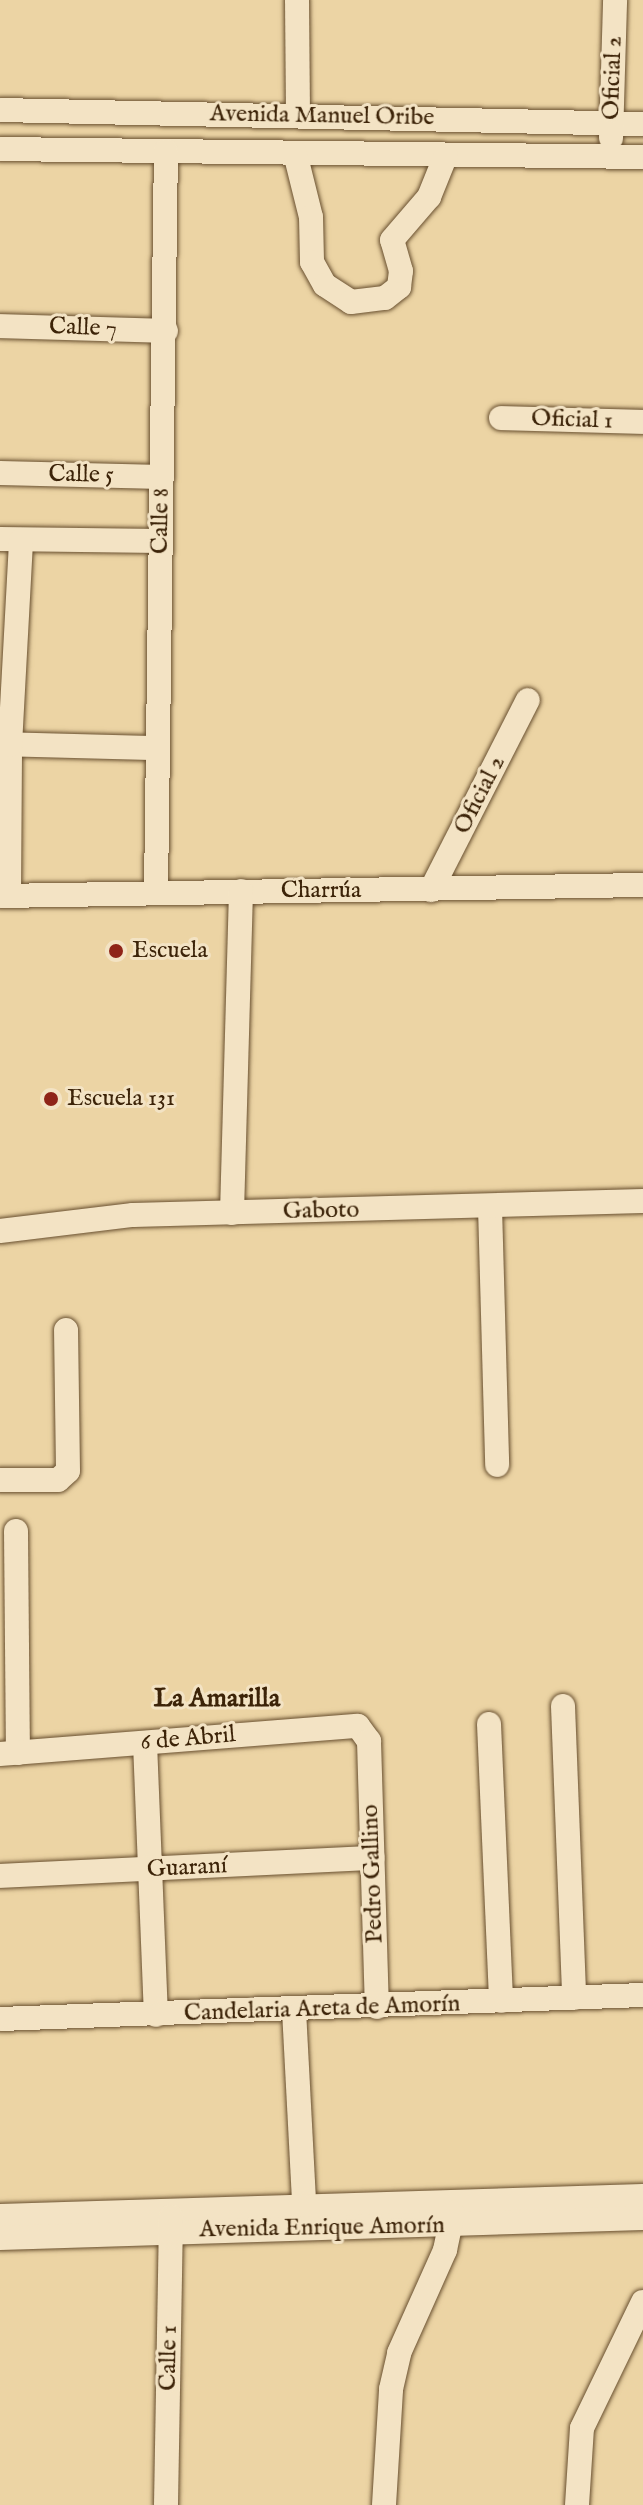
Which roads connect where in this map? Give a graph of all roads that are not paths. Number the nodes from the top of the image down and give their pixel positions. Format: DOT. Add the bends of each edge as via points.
graph roads {
  1 [pos="297,0"];
  2 [pos="615,0"];
  3 [pos="0,110"];
  4 [pos="298,114"];
  5 [pos="611,123"];
  6 [pos="643,124"];
  7 [pos="0,149"];
  8 [pos="166,151"];
  9 [pos="295,153"];
  10 [pos="446,155"];
  11 [pos="612,157"];
  12 [pos="643,157"];
  13 [pos="0,326"];
  14 [pos="166,331"];
  15 [pos="501,418"];
  16 [pos="643,422"];
  17 [pos="0,473"];
  18 [pos="162,477"];
  19 [pos="11,540"];
  20 [pos="161,541"];
  21 [pos="528,700"];
  22 [pos="5,744"];
  23 [pos="158,748"];
  24 [pos="643,885"];
  25 [pos="431,890"];
  26 [pos="156,891"];
  27 [pos="241,891"];
  28 [pos="5,896"];
  29 [pos="643,1201"];
  30 [pos="490,1207"];
  31 [pos="232,1213"];
  32 [pos="0,1231"];
  33 [pos="66,1330"];
  34 [pos="497,1465"];
  35 [pos="0,1480"];
  36 [pos="16,1531"];
  37 [pos="563,1706"];
  38 [pos="489,1724"];
  39 [pos="369,1741"];
  40 [pos="145,1743"];
  41 [pos="9,1753"];
  42 [pos="373,1858"];
  43 [pos="151,1870"];
  44 [pos="0,1876"];
  45 [pos="643,1995"];
  46 [pos="574,1998"];
  47 [pos="501,2001"];
  48 [pos="377,2007"];
  49 [pos="294,2010"];
  50 [pos="156,2015"];
  51 [pos="0,2019"];
  52 [pos="643,2196"];
  53 [pos="453,2214"];
  54 [pos="0,2216"];
  55 [pos="305,2218"];
  56 [pos="643,2218"];
  57 [pos="171,2221"];
  58 [pos="0,2238"];
  59 [pos="643,2302"];
  60 [pos="166,2505"];
  61 [pos="384,2505"];
  62 [pos="577,2505"];
  1 -- 4 [label="street"];
  2 -- 5 [label="street, Oficial 2"];
  3 -- 4 [label="street, Avenida Manuel Oribe"];
  4 -- 5 [label="street, Avenida Manuel Oribe"];
  5 -- 6 [label="street, Avenida Manuel Oribe"];
  5 -- 11 [label="street, Oficial 2"];
  7 -- 8 [label="street, Avenida Manuel Oribe"];
  8 -- 9 [label="street, Avenida Manuel Oribe"];
  8 -- 14 [label="street, Calle 8"];
  9 -- 10 [label="street, Avenida Manuel Oribe"];
  9 -- 10 [label="street" via="311,217 312,262 325,285 351,302 385,298 399,287 401,271 392,240 429,197"];
  10 -- 11 [label="street, Avenida Manuel Oribe"];
  11 -- 12 [label="street, Avenida Manuel Oribe"];
  13 -- 14 [label="street, Calle 7"];
  14 -- 18 [label="street, Calle 8"];
  15 -- 16 [label="street, Oficial 1"];
  17 -- 18 [label="street, Calle 5"];
  18 -- 20 [label="street, Calle 8"];
  19 -- 20 [label="street"];
  19 -- 22 [label="street"];
  20 -- 23 [label="street, Calle 8"];
  21 -- 25 [label="street, Oficial 2"];
  22 -- 23 [label="street"];
  22 -- 28 [label="street"];
  23 -- 26 [label="street, Calle 8"];
  24 -- 25 [label="street, Charrúa"];
  25 -- 27 [label="street, Charrúa"];
  26 -- 27 [label="street, Charrúa"];
  26 -- 28 [label="street, Charrúa"];
  27 -- 31 [label="street"];
  29 -- 30 [label="street, Gaboto"];
  30 -- 31 [label="street, Gaboto"];
  30 -- 34 [label="street"];
  31 -- 32 [label="street, Gaboto" via="133,1215"];
  33 -- 35 [label="street" via="68,1471 58,1480"];
  36 -- 41 [label="street"];
  37 -- 46 [label="street"];
  38 -- 47 [label="street"];
  39 -- 40 [label="street, 6 de Abril" via="358,1726 333,1726"];
  39 -- 42 [label="street, Pedro Gallino"];
  40 -- 41 [label="street, 6 de Abril"];
  40 -- 43 [label="street"];
  42 -- 43 [label="street, Guaraní"];
  42 -- 48 [label="street, Pedro Gallino"];
  43 -- 44 [label="street, Guaraní"];
  43 -- 50 [label="street"];
  45 -- 46 [label="street, Candelaria Areta de Amorín"];
  46 -- 47 [label="street, Candelaria Areta de Amorín"];
  47 -- 48 [label="street, Candelaria Areta de Amorín"];
  48 -- 49 [label="street, Candelaria Areta de Amorín"];
  49 -- 50 [label="street, Candelaria Areta de Amorín"];
  49 -- 55 [label="street"];
  50 -- 51 [label="street, Candelaria Areta de Amorín"];
  52 -- 53 [label="street, Avenida Enrique Amorín"];
  53 -- 55 [label="street, Avenida Enrique Amorín"];
  53 -- 56 [label="street, Avenida Enrique Amorín"];
  53 -- 61 [label="street" via="399,2353 391,2389"];
  54 -- 57 [label="street, Avenida Enrique Amorín"];
  55 -- 57 [label="street, Avenida Enrique Amorín"];
  57 -- 58 [label="street, Avenida Enrique Amorín"];
  57 -- 60 [label="street, Calle 1"];
  59 -- 62 [label="street" via="582,2428"];
}
